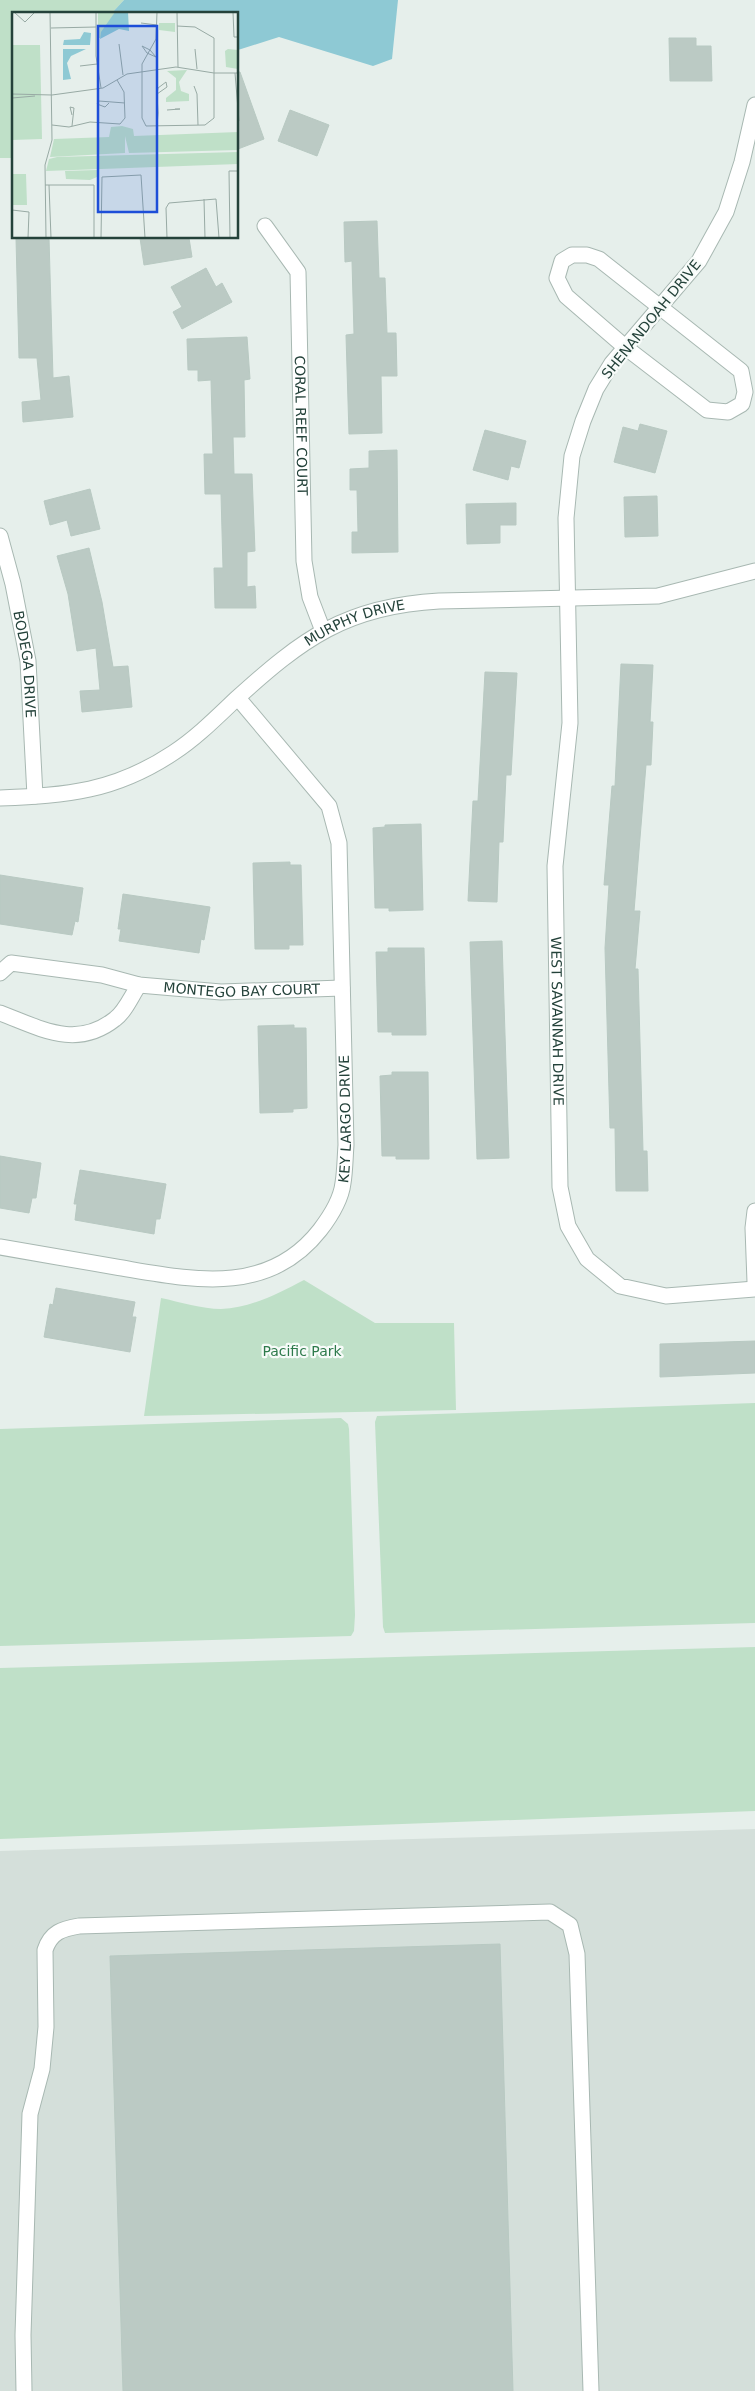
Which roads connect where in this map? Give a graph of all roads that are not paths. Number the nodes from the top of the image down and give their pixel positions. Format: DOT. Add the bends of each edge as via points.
graph roads {
  1 [pos="755,105"];
  2 [pos="265,226"];
  3 [pos="662,307"];
  4 [pos="625,347"];
  5 [pos="0,536"];
  6 [pos="755,571"];
  7 [pos="566,598"];
  8 [pos="323,632"];
  9 [pos="238,698"];
  10 [pos="35,796"];
  11 [pos="0,798"];
  12 [pos="0,973"];
  13 [pos="139,985"];
  14 [pos="342,988"];
  15 [pos="0,1013"];
  16 [pos="755,1211"];
  17 [pos="0,1247"];
  18 [pos="755,1282"];
  19 [pos="755,1289"];
  20 [pos="24,2391"];
  21 [pos="591,2391"];
  1 -- 3 [label="street, SHENANDOAH DRIVE" via="726,212 699,261"];
  2 -- 8 [label="street, CORAL REEF COURT" via="298,272 304,562 310,597"];
  3 -- 4 [label="street, SHENANDOAH DRIVE"];
  3 -- 4 [label="street" via="599,259 572,255 562,261 557,278 566,296"];
  3 -- 4 [label="street" via="740,371 745,392 742,404 728,412 707,410"];
  4 -- 7 [label="street, SHENANDOAH DRIVE" via="596,389 572,456 566,509"];
  5 -- 10 [label="street, BODEGA DRIVE" via="28,661"];
  6 -- 7 [label="street, MURPHY DRIVE" via="658,596"];
  7 -- 8 [label="street, MURPHY DRIVE" via="412,602 371,611"];
  7 -- 19 [label="street, WEST SAVANNAH DRIVE" via="570,723 556,866 560,1187 568,1226 587,1259 620,1286 666,1296"];
  8 -- 9 [label="street, MURPHY DRIVE" via="278,661"];
  9 -- 10 [label="street, MURPHY DRIVE" via="173,754 135,774 94,789"];
  9 -- 14 [label="street, KEY LARGO DRIVE" via="329,806 339,843"];
  10 -- 11 [label="street, MURPHY DRIVE"];
  12 -- 13 [label="street, MONTEGO BAY COURT" via="11,963 102,975"];
  13 -- 14 [label="street, MONTEGO BAY COURT" via="221,992"];
  13 -- 15 [label="street" via="116,1019 86,1035 54,1034"];
  14 -- 17 [label="street, KEY LARGO DRIVE" via="346,1145 343,1185 331,1216 308,1245 279,1266 214,1281 179,1278"];
  16 -- 18 [label="street"];
  20 -- 21 [label="street" via="30,2114 42,2069 45,1950 55,1932 79,1926 550,1912 570,1925 576,1954"];
}
